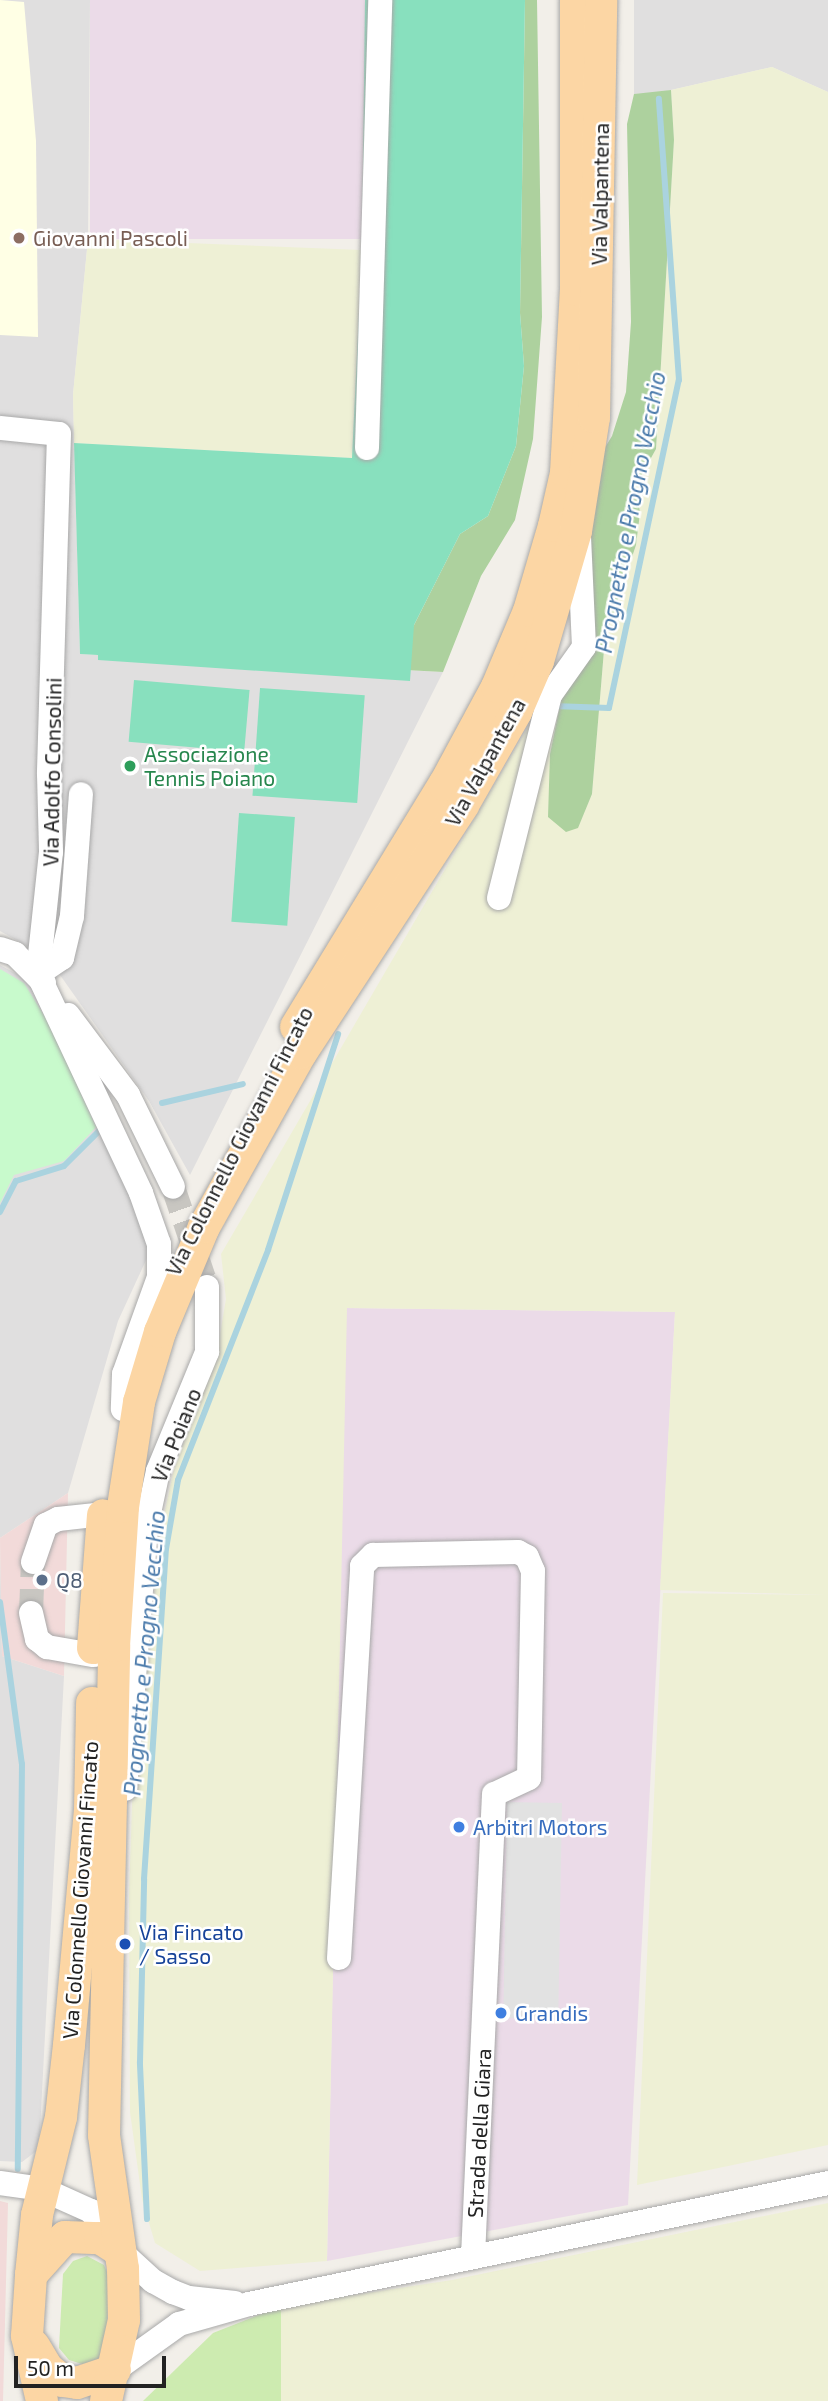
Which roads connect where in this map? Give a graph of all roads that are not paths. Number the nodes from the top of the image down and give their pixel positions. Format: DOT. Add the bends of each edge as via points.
graph roads {
  1 [pos="380,0"];
  2 [pos="576,0"];
  3 [pos="601,0"];
  4 [pos="0,428"];
  5 [pos="367,448"];
  6 [pos="578,521"];
  7 [pos="584,643"];
  8 [pos="543,644"];
  9 [pos="444,785"];
  10 [pos="81,794"];
  11 [pos="499,898"];
  12 [pos="0,949"];
  13 [pos="38,974"];
  14 [pos="173,1187"];
  15 [pos="207,1287"];
  16 [pos="123,1409"];
  17 [pos="132,1453"];
  18 [pos="103,1514"];
  19 [pos="33,1562"];
  20 [pos="31,1613"];
  21 [pos="93,1655"];
  22 [pos="111,1919"];
  23 [pos="339,1958"];
  24 [pos="0,2183"];
  25 [pos="828,2183"];
  26 [pos="42,2189"];
  27 [pos="120,2251"];
  28 [pos="472,2256"];
  29 [pos="31,2275"];
  30 [pos="249,2304"];
  31 [pos="27,2336"];
  32 [pos="116,2370"];
  33 [pos="42,2401"];
  34 [pos="106,2401"];
  1 -- 5 [label="street"];
  2 -- 9 [label="main road, Via Valpantena" via="576,290 566,473 529,611 497,687"];
  3 -- 6 [label="main road, Via Valpantena" via="599,314 594,417"];
  4 -- 13 [label="street, Via Adolfo Consolini" via="59,434 51,852"];
  6 -- 7 [label="street"];
  6 -- 8 [label="main road, Via Valpantena"];
  7 -- 8 [label="street" via="576,632 565,629"];
  7 -- 11 [label="street" via="575,665 551,695"];
  8 -- 17 [label="main road, Via Valpantena" via="516,712 463,805 301,1053 204,1227 160,1332 139,1402"];
  9 -- 16 [label="main road, Via Colonnello Giovanni Fincato" via="320,983 179,1248"];
  10 -- 13 [label="street, Via Adolfo Consolini" via="72,916 62,958"];
  12 -- 13 [label="street" via="15,954"];
  13 -- 14 [label="street" via="128,1095"];
  13 -- 16 [label="street" via="141,1193 159,1244 159,1277 124,1374"];
  15 -- 22 [label="street, Via Poiano" via="210,1330 204,1362 158,1471 146,1527"];
  16 -- 18 [label="main road, Via Colonnello Giovanni Fincato"];
  17 -- 22 [label="main road, Via Colonnello Giovanni Fincato" via="123,1507 114,1646"];
  18 -- 19 [label="street" via="58,1519 46,1525"];
  18 -- 21 [label="main road, Via Colonnello Giovanni Fincato"];
  20 -- 21 [label="street" via="37,1639 47,1647"];
  21 -- 26 [label="main road, Via Colonnello Giovanni Fincato" via="90,1811 69,2045 61,2117"];
  22 -- 27 [label="main road, Via Colonnello Giovanni Fincato" via="104,2135"];
  23 -- 28 [label="street, Strada della Giara" via="362,1566 373,1555 518,1552 527,1557 533,1571 528,1778 494,1794"];
  24 -- 26 [label="street"];
  25 -- 28 [label="street"];
  26 -- 27 [label="street" via="91,2211"];
  26 -- 29 [label="main road, Via Colonnello Giovanni Fincato"];
  27 -- 29 [label="main road" via="100,2238 65,2238"];
  27 -- 30 [label="street" via="153,2281 189,2298"];
  27 -- 32 [label="main road, Via Colonnello Giovanni Fincato" via="124,2320"];
  28 -- 30 [label="street"];
  29 -- 31 [label="main road, Via Colonnello Giovanni Fincato"];
  30 -- 32 [label="street" via="179,2324"];
  31 -- 32 [label="main road" via="48,2369 62,2381 77,2383"];
  31 -- 33 [label="main road, Via Colonnello Giovanni Fincato"];
  32 -- 34 [label="main road, Via Colonnello Giovanni Fincato"];
}
